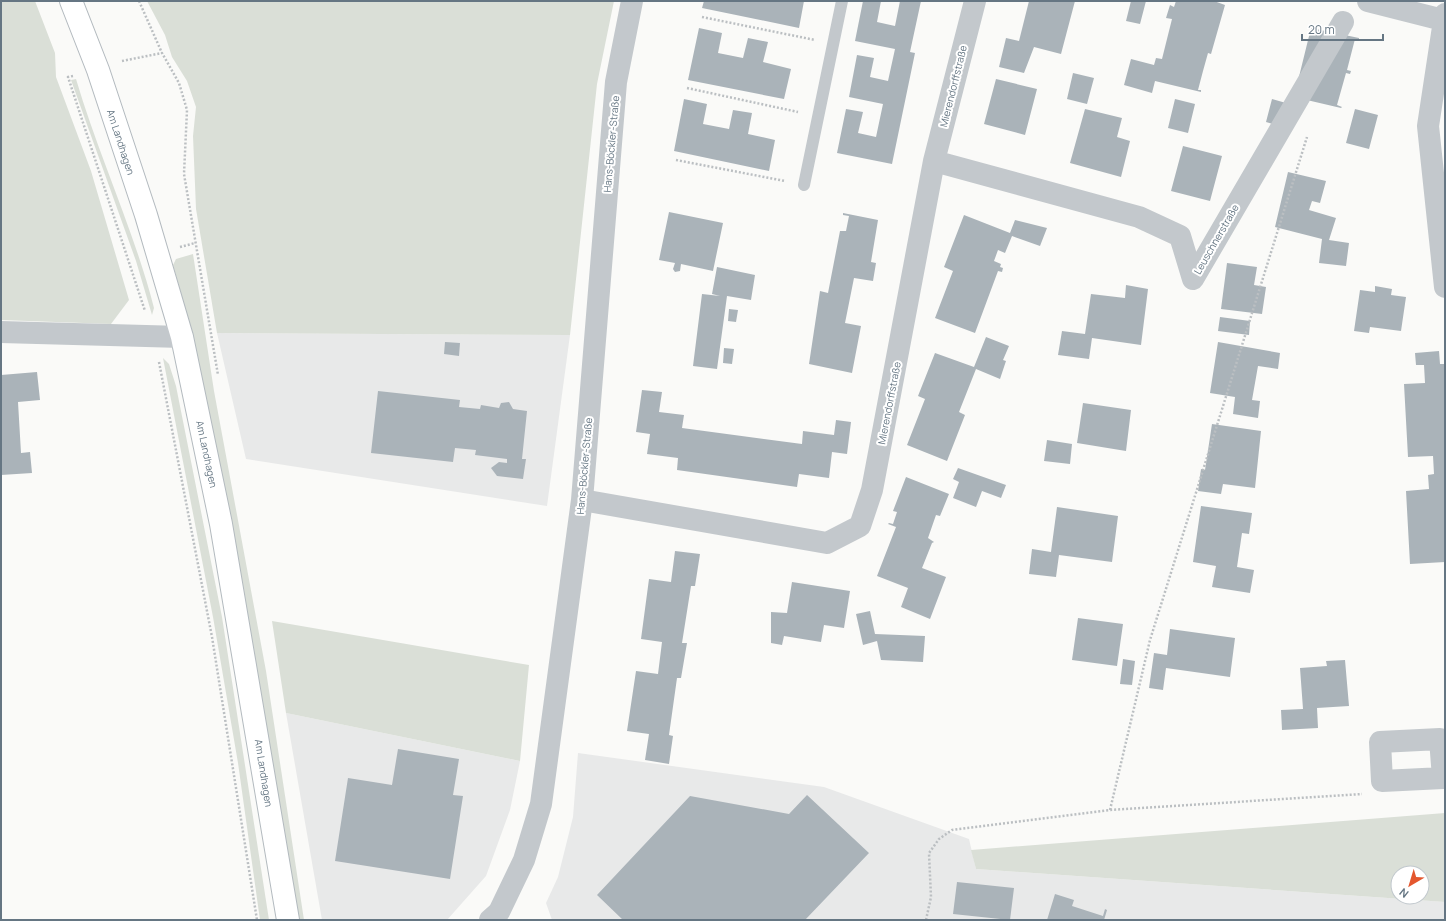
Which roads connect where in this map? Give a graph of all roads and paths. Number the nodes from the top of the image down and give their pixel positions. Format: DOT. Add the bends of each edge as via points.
graph roads {
  1 [pos="72,1"];
  2 [pos="632,1"];
  3 [pos="842,1"];
  4 [pos="975,1"];
  5 [pos="1368,1"];
  6 [pos="702,16"];
  7 [pos="1444,17"];
  8 [pos="1343,22"];
  9 [pos="833,44"];
  10 [pos="162,54"];
  11 [pos="98,70"];
  12 [pos="687,88"];
  13 [pos="818,116"];
  14 [pos="1307,136"];
  15 [pos="676,160"];
  16 [pos="934,161"];
  17 [pos="804,185"];
  18 [pos="1445,287"];
  19 [pos="1,332"];
  20 [pos="153,335"];
  21 [pos="182,336"];
  22 [pos="582,500"];
  23 [pos="1443,753"];
  24 [pos="1382,781"];
  25 [pos="1110,810"];
  26 [pos="500,917"];
  27 [pos="257,920"];
  28 [pos="288,920"];
  29 [pos="926,920"];
  1 -- 11 [label="street, Am Landhagen"];
  2 -- 22 [label="street, Hans-Böckler-Straße" via="616,82"];
  3 -- 9 [label="lane"];
  4 -- 16 [label="street, Mierendorffstraße"];
  5 -- 7 [label="street"];
  6 -- 9 [label="path"];
  7 -- 18 [label="street" via="1428,126"];
  8 -- 16 [label="street, Leuschnerstraße" via="1193,279 1180,236 1138,217"];
  9 -- 13 [label="lane"];
  10 -- 11 [label="path" via="121,61"];
  11 -- 20 [label="path" via="68,77"];
  11 -- 21 [label="street, Am Landhagen" via="146,215"];
  12 -- 13 [label="path"];
  13 -- 17 [label="lane"];
  14 -- 25 [label="path" via="1150,640"];
  15 -- 17 [label="path"];
  16 -- 22 [label="street, Mierendorffstraße" via="872,490 860,526 828,543"];
  19 -- 20 [label="street"];
  20 -- 21 [label="street"];
  20 -- 27 [label="path" via="212,637"];
  21 -- 28 [label="street, Am Landhagen" via="223,531"];
  22 -- 26 [label="street, Hans-Böckler-Straße" via="541,804 524,860"];
  23 -- 24 [label="street" via="1443,778"];
  23 -- 24 [label="street" via="1440,739 1380,742"];
  24 -- 25 [label="path" via="1360,795"];
  25 -- 29 [label="path" via="952,830 939,839 929,853 931,896"];
}
